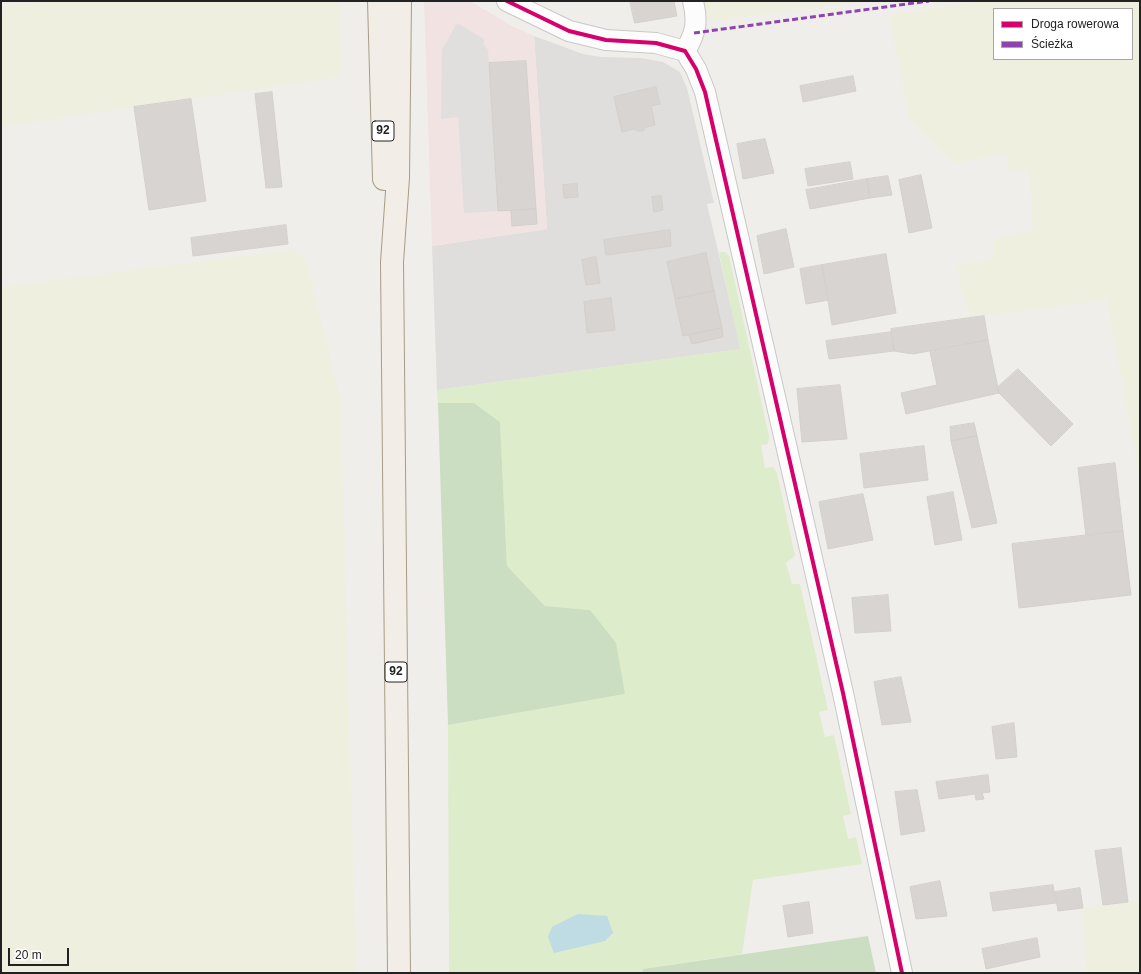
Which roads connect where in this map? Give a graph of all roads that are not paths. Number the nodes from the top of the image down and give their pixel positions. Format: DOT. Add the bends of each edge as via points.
graph roads {
  1 [pos="379,1"];
  2 [pos="400,1"];
  3 [pos="507,1"];
  4 [pos="692,1"];
  5 [pos="685,51"];
  6 [pos="392,262"];
  7 [pos="399,973"];
  8 [pos="902,973"];
  1 -- 6 [label="main road, 92" via="384,178"];
  2 -- 6 [label="main road, 92" via="398,178"];
  3 -- 5 [label="street" via="569,32 606,40 656,44"];
  4 -- 5 [label="street" via="697,18 693,38"];
  5 -- 8 [label="street" via="705,92 842,693"];
  6 -- 7 [label="main road, 92"];
}
